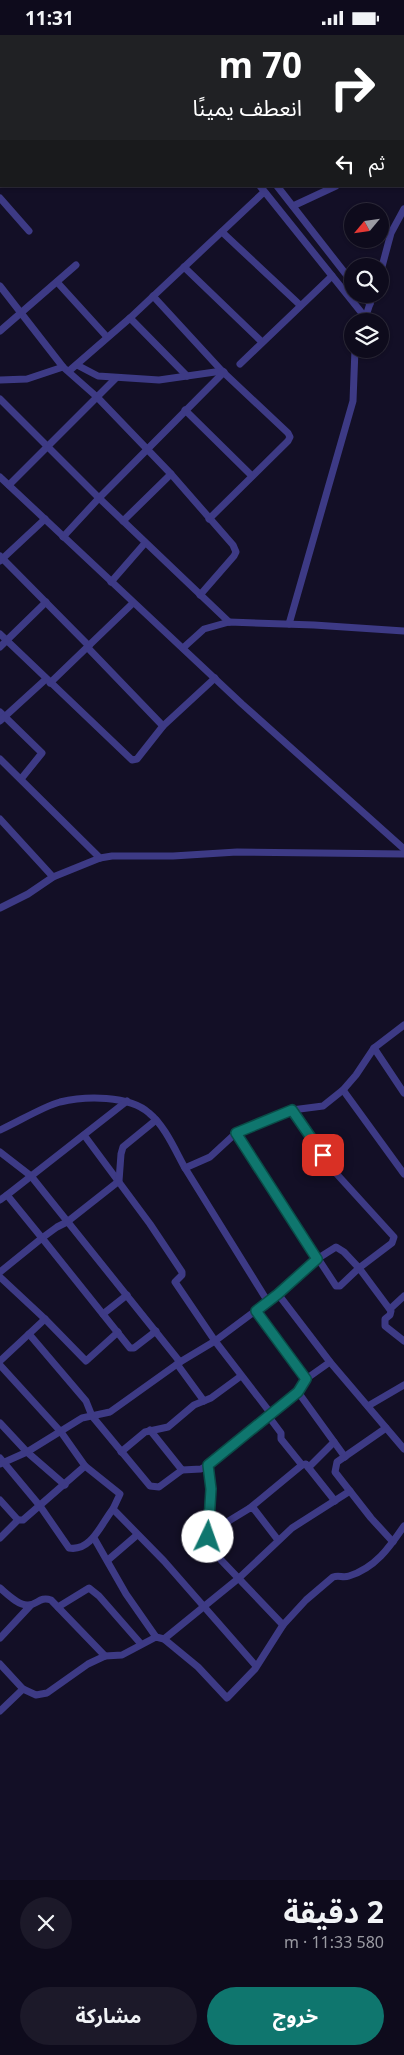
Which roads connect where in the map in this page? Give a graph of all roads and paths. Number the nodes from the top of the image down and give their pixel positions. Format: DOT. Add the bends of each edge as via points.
graph roads {
  1 [pos="278,187"];
  2 [pos="334,187"];
  3 [pos="262,189"];
  4 [pos="0,198"];
  5 [pos="293,206"];
  6 [pos="404,209"];
  7 [pos="29,231"];
  8 [pos="222,232"];
  9 [pos="384,258"];
  10 [pos="76,265"];
  11 [pos="184,267"];
  12 [pos="344,272"];
  13 [pos="332,276"];
  14 [pos="57,282"];
  15 [pos="0,286"];
  16 [pos="153,296"];
  17 [pos="370,304"];
  18 [pos="300,305"];
  19 [pos="360,313"];
  20 [pos="367,313"];
  21 [pos="22,314"];
  22 [pos="130,318"];
  23 [pos="0,331"];
  24 [pos="107,337"];
  25 [pos="262,342"];
  26 [pos="355,358"];
  27 [pos="240,364"];
  28 [pos="77,365"];
  29 [pos="66,369"];
  30 [pos="223,372"];
  31 [pos="187,376"];
  32 [pos="116,378"];
  33 [pos="0,380"];
  34 [pos="97,397"];
  35 [pos="0,399"];
  36 [pos="185,411"];
  37 [pos="47,446"];
  38 [pos="147,450"];
  39 [pos="171,475"];
  40 [pos="252,476"];
  41 [pos="0,477"];
  42 [pos="9,485"];
  43 [pos="99,498"];
  44 [pos="45,519"];
  45 [pos="210,519"];
  46 [pos="123,521"];
  47 [pos="63,537"];
  48 [pos="145,543"];
  49 [pos="1,559"];
  50 [pos="111,582"];
  51 [pos="200,595"];
  52 [pos="46,602"];
  53 [pos="133,603"];
  54 [pos="229,622"];
  55 [pos="289,624"];
  56 [pos="404,631"];
  57 [pos="0,634"];
  58 [pos="7,641"];
  59 [pos="0,647"];
  60 [pos="88,647"];
  61 [pos="183,649"];
  62 [pos="215,678"];
  63 [pos="48,681"];
  64 [pos="1,717"];
  65 [pos="163,726"];
  66 [pos="0,759"];
  67 [pos="21,779"];
  68 [pos="0,819"];
  69 [pos="404,849"];
  70 [pos="404,854"];
  71 [pos="100,858"];
  72 [pos="53,877"];
  73 [pos="0,908"];
  74 [pos="404,1025"];
  75 [pos="374,1048"];
  76 [pos="343,1090"];
  77 [pos="404,1093"];
  78 [pos="127,1101"];
  79 [pos="292,1110"];
  80 [pos="156,1120"];
  81 [pos="0,1130"];
  82 [pos="236,1133"];
  83 [pos="84,1135"];
  84 [pos="0,1152"];
  85 [pos="185,1168"];
  86 [pos="404,1174"];
  87 [pos="31,1176"];
  88 [pos="119,1181"];
  89 [pos="7,1195"];
  90 [pos="0,1201"];
  91 [pos="67,1222"];
  92 [pos="42,1238"];
  93 [pos="317,1259"];
  94 [pos="359,1268"];
  95 [pos="0,1272"];
  96 [pos="0,1277"];
  97 [pos="278,1294"];
  98 [pos="127,1295"];
  99 [pos="404,1296"];
  100 [pos="268,1302"];
  101 [pos="390,1309"];
  102 [pos="256,1311"];
  103 [pos="103,1314"];
  104 [pos="45,1319"];
  105 [pos="156,1331"];
  106 [pos="118,1332"];
  107 [pos="29,1334"];
  108 [pos="215,1341"];
  109 [pos="404,1341"];
  110 [pos="0,1361"];
  111 [pos="330,1362"];
  112 [pos="179,1363"];
  113 [pos="0,1365"];
  114 [pos="241,1376"];
  115 [pos="306,1379"];
  116 [pos="404,1385"];
  117 [pos="298,1392"];
  118 [pos="204,1401"];
  119 [pos="368,1406"];
  120 [pos="92,1416"];
  121 [pos="270,1416"];
  122 [pos="0,1423"];
  123 [pos="386,1428"];
  124 [pos="150,1430"];
  125 [pos="61,1433"];
  126 [pos="334,1442"];
  127 [pos="404,1449"];
  128 [pos="27,1452"];
  129 [pos="121,1452"];
  130 [pos="345,1457"];
  131 [pos="1,1462"];
  132 [pos="208,1465"];
  133 [pos="85,1466"];
  134 [pos="305,1466"];
  135 [pos="182,1470"];
  136 [pos="65,1485"];
  137 [pos="350,1491"];
  138 [pos="0,1501"];
  139 [pos="335,1501"];
  140 [pos="40,1506"];
  141 [pos="250,1508"];
  142 [pos="113,1509"];
  143 [pos="18,1520"];
  144 [pos="404,1526"];
  145 [pos="209,1533"];
  146 [pos="137,1535"];
  147 [pos="0,1538"];
  148 [pos="94,1538"];
  149 [pos="278,1540"];
  150 [pos="393,1542"];
  151 [pos="108,1560"];
  152 [pos="240,1578"];
  153 [pos="0,1588"];
  154 [pos="30,1605"];
  155 [pos="58,1607"];
  156 [pos="204,1608"];
  157 [pos="283,1625"];
  158 [pos="0,1638"];
  159 [pos="160,1638"];
  160 [pos="141,1644"];
  161 [pos="105,1656"];
  162 [pos="0,1664"];
  163 [pos="256,1666"];
  164 [pos="22,1689"];
  165 [pos="0,1711"];
  1 -- 5 [label="street"];
  2 -- 5 [label="street"];
  3 -- 8 [label="street"];
  3 -- 13 [label="street"];
  4 -- 7 [label="street"];
  5 -- 12 [label="street"];
  6 -- 9 [label="street" via="391,233"];
  8 -- 11 [label="street"];
  8 -- 18 [label="street"];
  10 -- 14 [label="street"];
  11 -- 16 [label="street"];
  11 -- 25 [label="street"];
  13 -- 18 [label="street"];
  13 -- 19 [label="street"];
  14 -- 21 [label="street"];
  14 -- 24 [label="street"];
  15 -- 21 [label="street"];
  16 -- 22 [label="street"];
  16 -- 30 [label="street"];
  17 -- 20 [label="street"];
  18 -- 25 [label="street"];
  21 -- 23 [label="street"];
  21 -- 29 [label="street"];
  22 -- 24 [label="street"];
  22 -- 31 [label="street"];
  24 -- 28 [label="street"];
  25 -- 27 [label="street"];
  26 -- 55 [label="street" via="353,401"];
  28 -- 29 [label="street"];
  28 -- 32 [label="street" via="98,376"];
  29 -- 33 [label="street" via="26,379"];
  29 -- 34 [label="street"];
  30 -- 31 [label="street"];
  30 -- 36 [label="street"];
  30 -- 40 [label="street" via="290,437"];
  31 -- 32 [label="street" via="159,380"];
  32 -- 34 [label="street"];
  34 -- 37 [label="street"];
  34 -- 38 [label="street"];
  35 -- 37 [label="street"];
  36 -- 38 [label="street"];
  36 -- 40 [label="street"];
  37 -- 42 [label="street"];
  37 -- 43 [label="street"];
  38 -- 39 [label="street"];
  38 -- 43 [label="street"];
  39 -- 45 [label="street"];
  39 -- 46 [label="street"];
  40 -- 45 [label="street"];
  41 -- 42 [label="street"];
  42 -- 44 [label="street"];
  43 -- 46 [label="street"];
  43 -- 47 [label="street"];
  44 -- 47 [label="street"];
  44 -- 49 [label="street"];
  45 -- 51 [label="street" via="236,552"];
  46 -- 48 [label="street"];
  47 -- 50 [label="street"];
  48 -- 50 [label="street"];
  48 -- 51 [label="street"];
  49 -- 52 [label="street"];
  50 -- 53 [label="street"];
  51 -- 54 [label="street"];
  52 -- 58 [label="street"];
  52 -- 60 [label="street"];
  53 -- 60 [label="street"];
  53 -- 61 [label="street"];
  54 -- 55 [label="street"];
  54 -- 61 [label="street" via="204,629"];
  55 -- 56 [label="street"];
  57 -- 58 [label="street"];
  58 -- 59 [label="street"];
  58 -- 63 [label="street"];
  60 -- 63 [label="street"];
  60 -- 65 [label="street"];
  61 -- 62 [label="street"];
  62 -- 65 [label="street"];
  62 -- 69 [label="street"];
  63 -- 64 [label="street"];
  63 -- 65 [label="street" via="132,760 137,759"];
  64 -- 67 [label="street" via="42,753"];
  66 -- 67 [label="street"];
  67 -- 71 [label="street"];
  68 -- 72 [label="street"];
  70 -- 71 [label="street" via="237,852"];
  71 -- 72 [label="street"];
  72 -- 73 [label="street"];
  74 -- 75 [label="street"];
  75 -- 76 [label="street"];
  75 -- 77 [label="street"];
  76 -- 79 [label="street" via="323,1106"];
  76 -- 86 [label="street"];
  78 -- 80 [label="street" via="148,1111"];
  78 -- 81 [label="street" via="100,1098 60,1103"];
  78 -- 83 [label="street"];
  79 -- 82 [label="street"];
  79 -- 94 [label="street" via="334,1171 394,1237 392,1243"];
  80 -- 85 [label="street"];
  80 -- 88 [label="street" via="124,1147"];
  82 -- 85 [label="street" via="210,1157"];
  82 -- 93 [label="street"];
  83 -- 87 [label="street"];
  83 -- 88 [label="street"];
  84 -- 87 [label="street"];
  85 -- 100 [label="street"];
  87 -- 89 [label="street"];
  87 -- 91 [label="street"];
  88 -- 91 [label="street"];
  88 -- 108 [label="street" via="182,1272 174,1282"];
  89 -- 90 [label="street"];
  89 -- 92 [label="street"];
  91 -- 92 [label="street"];
  91 -- 98 [label="street"];
  92 -- 95 [label="street"];
  92 -- 103 [label="street"];
  93 -- 94 [label="street" via="336,1247"];
  93 -- 94 [label="street" via="337,1287"];
  93 -- 97 [label="street"];
  94 -- 101 [label="street"];
  96 -- 104 [label="street"];
  97 -- 100 [label="street"];
  97 -- 111 [label="street"];
  98 -- 103 [label="street"];
  98 -- 105 [label="street"];
  99 -- 101 [label="street"];
  100 -- 102 [label="street"];
  101 -- 109 [label="street" via="385,1326"];
  102 -- 108 [label="street"];
  102 -- 115 [label="street"];
  103 -- 106 [label="street"];
  104 -- 106 [label="street" via="86,1361"];
  104 -- 107 [label="street"];
  105 -- 106 [label="street" via="134,1348 127,1345"];
  105 -- 112 [label="street"];
  107 -- 110 [label="street"];
  107 -- 120 [label="street" via="86,1401"];
  108 -- 112 [label="street"];
  108 -- 114 [label="street"];
  111 -- 115 [label="street"];
  111 -- 119 [label="street"];
  112 -- 118 [label="street"];
  112 -- 120 [label="street" via="110,1412"];
  113 -- 125 [label="street"];
  114 -- 118 [label="street"];
  114 -- 121 [label="street"];
  115 -- 117 [label="street"];
  116 -- 119 [label="street"];
  117 -- 121 [label="street"];
  117 -- 126 [label="street"];
  118 -- 124 [label="street" via="194,1405 168,1427"];
  119 -- 123 [label="street"];
  120 -- 125 [label="street" via="82,1418"];
  120 -- 129 [label="street"];
  121 -- 132 [label="street"];
  121 -- 134 [label="street" via="282,1433 281,1439"];
  122 -- 128 [label="street"];
  123 -- 127 [label="street"];
  123 -- 130 [label="street"];
  124 -- 129 [label="street"];
  124 -- 135 [label="street"];
  125 -- 128 [label="street"];
  125 -- 133 [label="street"];
  126 -- 130 [label="street"];
  126 -- 134 [label="street"];
  128 -- 131 [label="street"];
  128 -- 136 [label="street"];
  129 -- 135 [label="street" via="154,1488"];
  130 -- 137 [label="street" via="338,1462 335,1472"];
  131 -- 140 [label="street"];
  132 -- 135 [label="street" via="201,1469"];
  132 -- 145 [label="street" via="211,1489"];
  133 -- 136 [label="street"];
  133 -- 142 [label="street" via="120,1494"];
  134 -- 139 [label="street"];
  134 -- 141 [label="street"];
  136 -- 140 [label="street"];
  137 -- 139 [label="street"];
  137 -- 150 [label="street"];
  138 -- 143 [label="street"];
  139 -- 149 [label="street"];
  140 -- 143 [label="street" via="23,1521"];
  140 -- 148 [label="street" via="69,1548 82,1547"];
  141 -- 145 [label="street"];
  141 -- 149 [label="street"];
  142 -- 146 [label="street"];
  142 -- 148 [label="street"];
  143 -- 147 [label="street"];
  144 -- 150 [label="street"];
  145 -- 152 [label="street" via="212,1548"];
  146 -- 151 [label="street"];
  146 -- 156 [label="street"];
  148 -- 151 [label="street"];
  149 -- 152 [label="street"];
  150 -- 157 [label="street" via="370,1567 346,1577 333,1577"];
  151 -- 159 [label="street" via="126,1594"];
  152 -- 156 [label="street"];
  152 -- 157 [label="street"];
  153 -- 154 [label="street" via="23,1605"];
  154 -- 155 [label="street" via="46,1598"];
  154 -- 158 [label="street"];
  155 -- 160 [label="street" via="88,1588"];
  155 -- 161 [label="street"];
  156 -- 159 [label="street"];
  156 -- 163 [label="street"];
  157 -- 163 [label="street"];
  159 -- 160 [label="street"];
  159 -- 163 [label="street" via="198,1667 227,1698"];
  160 -- 161 [label="street" via="122,1655"];
  161 -- 164 [label="street" via="47,1693 36,1695"];
  162 -- 164 [label="street"];
  164 -- 165 [label="street"];
}
